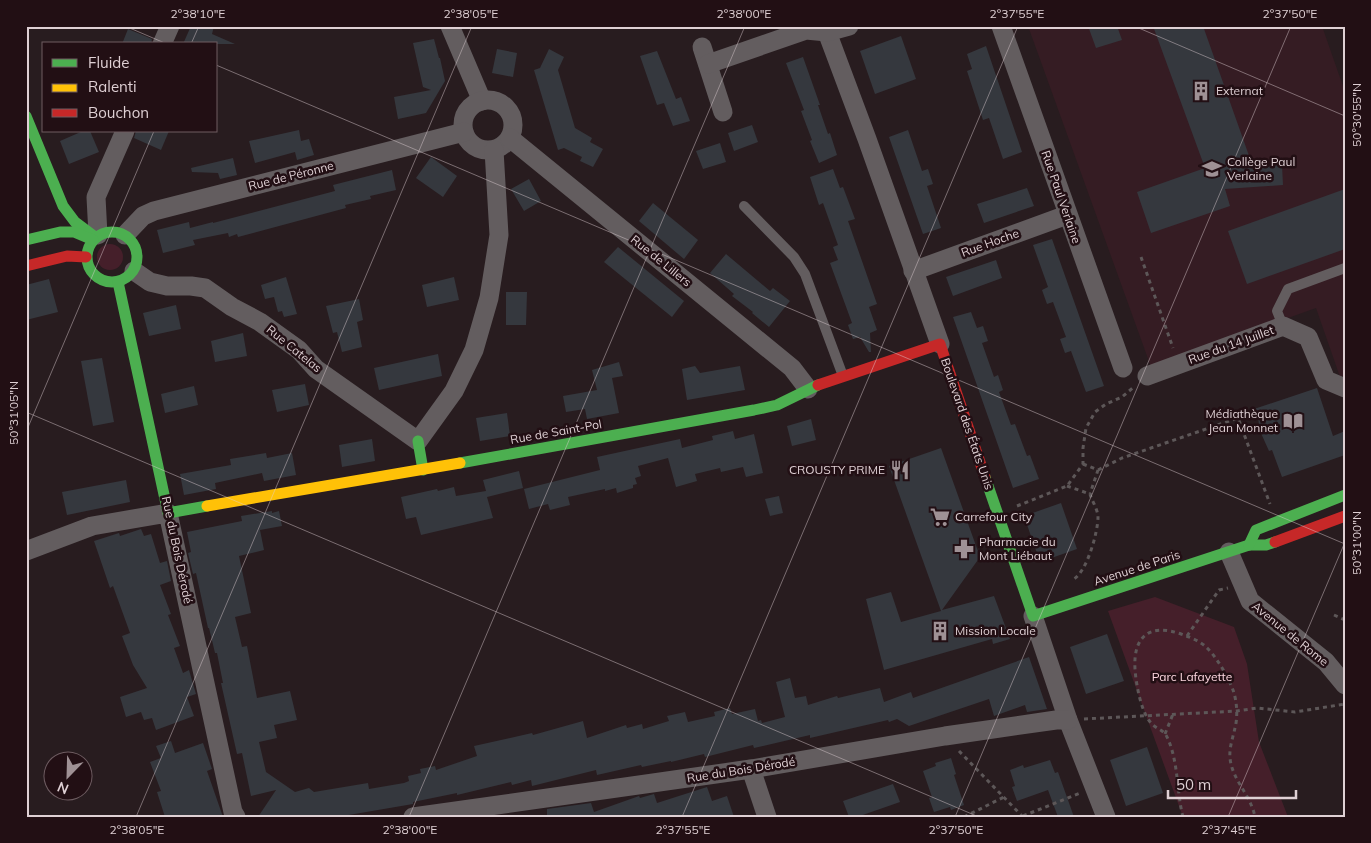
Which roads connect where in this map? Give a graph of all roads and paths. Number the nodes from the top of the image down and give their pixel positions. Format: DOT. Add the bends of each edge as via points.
graph roads {
  1 [pos="170,26"];
  2 [pos="450,26"];
  3 [pos="849,26"];
  4 [pos="1001,26"];
  5 [pos="827,32"];
  6 [pos="163,42"];
  7 [pos="482,101"];
  8 [pos="723,112"];
  9 [pos="26,116"];
  10 [pos="125,132"];
  11 [pos="464,132"];
  12 [pos="510,138"];
  13 [pos="494,150"];
  14 [pos="744,206"];
  15 [pos="1067,215"];
  16 [pos="125,235"];
  17 [pos="95,238"];
  18 [pos="26,240"];
  19 [pos="86,257"];
  20 [pos="1141,257"];
  21 [pos="26,266"];
  22 [pos="1345,268"];
  23 [pos="134,271"];
  24 [pos="913,271"];
  25 [pos="118,282"];
  26 [pos="1283,326"];
  27 [pos="940,344"];
  28 [pos="1178,364"];
  29 [pos="1122,368"];
  30 [pos="843,376"];
  31 [pos="1147,376"];
  32 [pos="1345,388"];
  33 [pos="808,389"];
  34 [pos="418,441"];
  35 [pos="1083,464"];
  36 [pos="423,470"];
  37 [pos="1098,470"];
  38 [pos="1067,486"];
  39 [pos="1090,494"];
  40 [pos="1345,496"];
  41 [pos="1345,505"];
  42 [pos="168,513"];
  43 [pos="998,514"];
  44 [pos="1345,516"];
  45 [pos="1276,522"];
  46 [pos="1249,544"];
  47 [pos="26,551"];
  48 [pos="1229,552"];
  49 [pos="1073,580"];
  50 [pos="1241,583"];
  51 [pos="1334,615"];
  52 [pos="1033,616"];
  53 [pos="1345,620"];
  54 [pos="1187,636"];
  55 [pos="1345,685"];
  56 [pos="1345,704"];
  57 [pos="1237,711"];
  58 [pos="1173,714"];
  59 [pos="1147,715"];
  60 [pos="1068,720"];
  61 [pos="1165,734"];
  62 [pos="945,736"];
  63 [pos="751,769"];
  64 [pos="1095,790"];
  65 [pos="1004,797"];
  66 [pos="236,817"];
  67 [pos="413,817"];
  68 [pos="767,817"];
  69 [pos="964,817"];
  70 [pos="1023,817"];
  71 [pos="1106,817"];
  72 [pos="1183,817"];
  73 [pos="1255,817"];
  1 -- 6 [label="street"];
  2 -- 7 [label="street"];
  3 -- 5 [label="street"];
  4 -- 15 [label="street, Rue Paul Verlaine"];
  5 -- 8 [label="street" via="806,30 705,55"];
  5 -- 24 [label="street, Boulevard des États Unis"];
  7 -- 11 [label="street" via="468,110"];
  7 -- 12 [label="street" via="493,101 509,111 513,127"];
  9 -- 17 [label="street" via="62,206 74,222"];
  10 -- 17 [label="street" via="96,197"];
  11 -- 13 [label="street" via="478,148"];
  11 -- 16 [label="street, Rue de Péronne" via="154,211 143,216"];
  12 -- 13 [label="street"];
  12 -- 33 [label="street, Rue de Lillers" via="792,368"];
  13 -- 34 [label="street" via="499,235 489,298 474,350 454,391"];
  14 -- 30 [label="lane" via="794,257 805,274"];
  15 -- 24 [label="street, Rue Hoche"];
  15 -- 29 [label="street, Rue Paul Verlaine"];
  16 -- 17 [label="street" via="107,232"];
  16 -- 23 [label="street" via="135,244 137,251"];
  17 -- 18 [label="street" via="60,232"];
  17 -- 19 [label="street"];
  19 -- 21 [label="street" via="67,256"];
  19 -- 25 [label="street" via="88,266 100,280"];
  20 -- 28 [label="path"];
  22 -- 26 [label="lane" via="1288,288 1277,311"];
  23 -- 25 [label="street"];
  23 -- 34 [label="street, Rue Catelas" via="150,282 205,288 299,350 316,368"];
  24 -- 27 [label="street, Boulevard des États Unis"];
  25 -- 42 [label="street, Rue du Bois Dérodé"];
  26 -- 28 [label="street, Rue du 14 Juillet"];
  26 -- 32 [label="street, Rue du 14 Juillet" via="1308,337 1326,380"];
  27 -- 30 [label="street, Rue de Saint-Pol"];
  27 -- 43 [label="street, Boulevard des États Unis"];
  28 -- 31 [label="street, Rue du 14 Juillet"];
  30 -- 33 [label="street, Rue de Saint-Pol"];
  31 -- 35 [label="path" via="1122,398 1095,412 1086,428"];
  33 -- 36 [label="street, Rue de Saint-Pol" via="777,405 754,410"];
  34 -- 36 [label="street"];
  35 -- 37 [label="path"];
  35 -- 38 [label="path"];
  36 -- 42 [label="street, Rue de Saint-Pol"];
  37 -- 39 [label="path"];
  37 -- 45 [label="path" via="1122,458 1238,418"];
  38 -- 39 [label="path"];
  38 -- 43 [label="path"];
  39 -- 49 [label="path" via="1098,516 1094,542 1080,576"];
  40 -- 45 [label="street, Avenue de Paris"];
  41 -- 46 [label="lane"];
  42 -- 47 [label="street" via="92,526"];
  42 -- 66 [label="street, Rue du Bois Dérodé"];
  43 -- 52 [label="street, Boulevard des États Unis"];
  44 -- 46 [label="street, Avenue de Paris" via="1266,545"];
  45 -- 46 [label="street, Avenue de Paris" via="1256,530"];
  46 -- 48 [label="street, Avenue de Paris"];
  48 -- 50 [label="street, Avenue de Rome"];
  48 -- 52 [label="street, Avenue de Paris"];
  50 -- 54 [label="path" via="1220,590"];
  50 -- 55 [label="street, Avenue de Rome" via="1250,601 1326,662"];
  51 -- 53 [label="path"];
  52 -- 60 [label="street, Boulevard des États Unis"];
  54 -- 57 [label="path" via="1205,646 1219,663 1234,692"];
  54 -- 59 [label="path" via="1156,629 1144,634 1136,647 1139,698"];
  56 -- 57 [label="path" via="1295,712 1257,708"];
  57 -- 58 [label="path"];
  57 -- 73 [label="path" via="1230,758"];
  58 -- 59 [label="path"];
  58 -- 61 [label="path"];
  59 -- 60 [label="path"];
  59 -- 61 [label="path" via="1150,723"];
  60 -- 62 [label="street, Rue du Bois Dérodé"];
  60 -- 64 [label="street, Boulevard des États Unis"];
  61 -- 72 [label="path" via="1176,770"];
  62 -- 63 [label="street, Rue du Bois Dérodé"];
  62 -- 65 [label="path"];
  63 -- 67 [label="street, Rue du Bois Dérodé"];
  63 -- 68 [label="street"];
  64 -- 70 [label="path" via="1077,794"];
  64 -- 71 [label="street, Boulevard des États Unis"];
  65 -- 69 [label="path"];
  65 -- 70 [label="path"];
}
